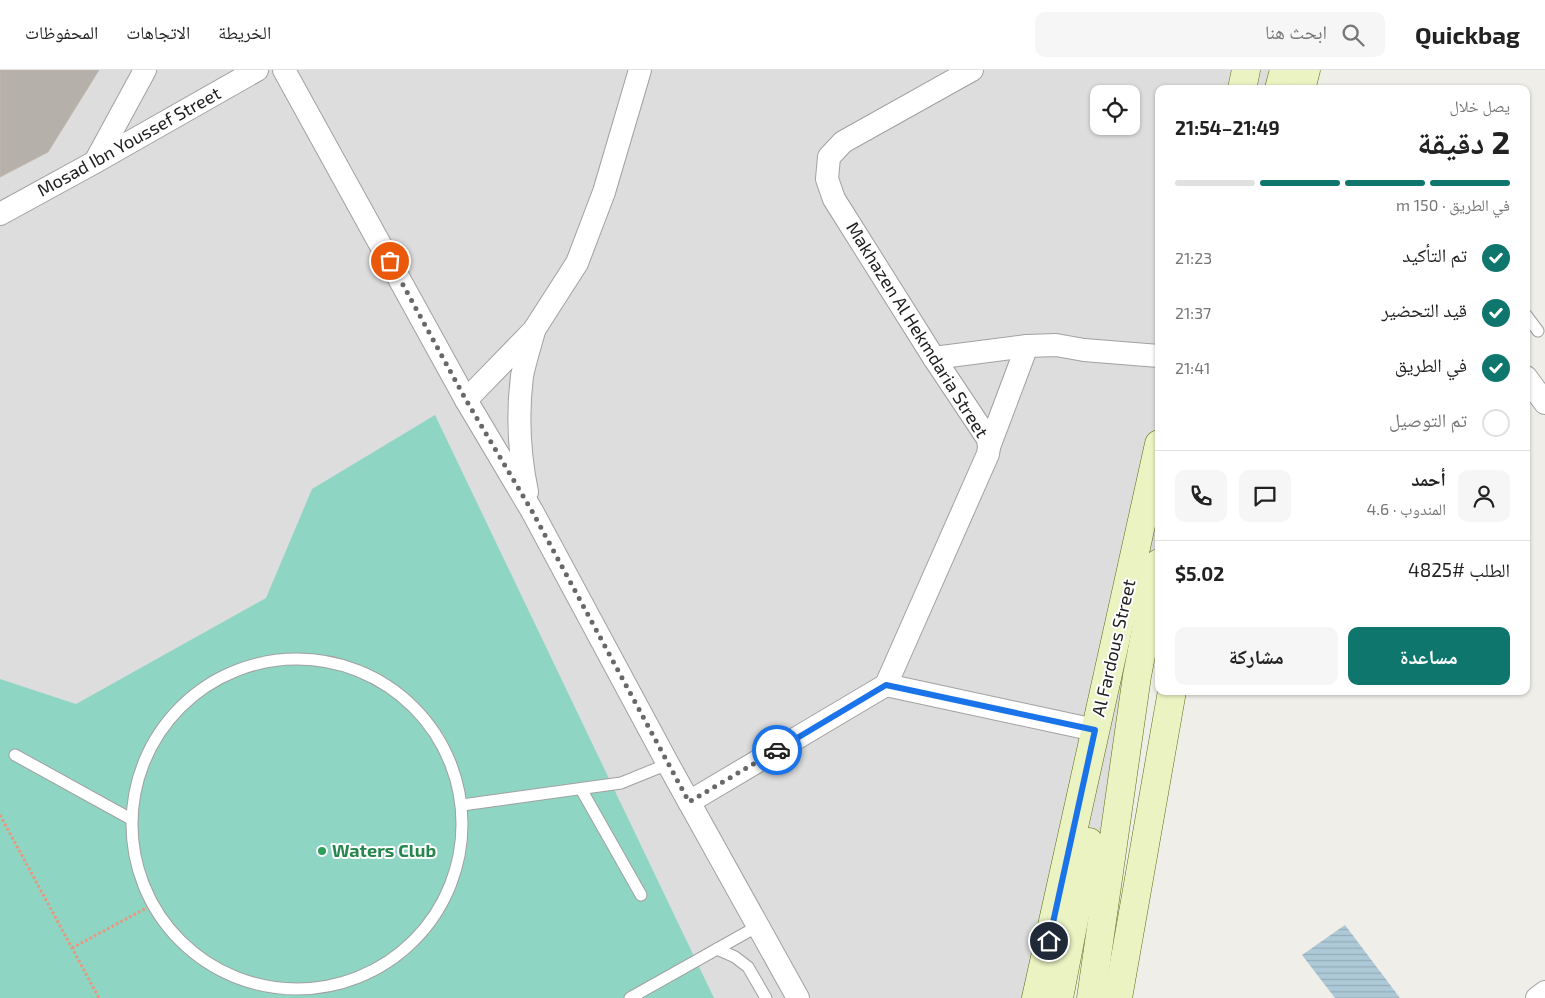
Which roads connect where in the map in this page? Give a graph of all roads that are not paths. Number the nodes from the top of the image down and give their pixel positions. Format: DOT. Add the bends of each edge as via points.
graph roads {
  1 [pos="145,70"];
  2 [pos="257,70"];
  3 [pos="284,70"];
  4 [pos="640,70"];
  5 [pos="972,70"];
  6 [pos="1246,70"];
  7 [pos="1274,70"];
  8 [pos="1302,77"];
  9 [pos="1243,85"];
  10 [pos="1270,85"];
  11 [pos="1287,85"];
  12 [pos="95,162"];
  13 [pos="0,214"];
  14 [pos="1530,320"];
  15 [pos="534,330"];
  16 [pos="1538,331"];
  17 [pos="1027,346"];
  18 [pos="1155,356"];
  19 [pos="934,358"];
  20 [pos="1530,382"];
  21 [pos="466,400"];
  22 [pos="1545,403"];
  23 [pos="989,447"];
  24 [pos="1155,462"];
  25 [pos="532,511"];
  26 [pos="1155,541"];
  27 [pos="1155,584"];
  28 [pos="886,685"];
  29 [pos="1171,695"];
  30 [pos="1095,730"];
  31 [pos="15,755"];
  32 [pos="668,764"];
  33 [pos="581,789"];
  34 [pos="689,802"];
  35 [pos="462,806"];
  36 [pos="131,819"];
  37 [pos="641,894"];
  38 [pos="758,926"];
  39 [pos="717,949"];
  40 [pos="1545,992"];
  41 [pos="630,998"];
  42 [pos="766,998"];
  43 [pos="798,998"];
  44 [pos="1036,998"];
  45 [pos="1059,998"];
  46 [pos="1091,998"];
  47 [pos="1118,998"];
  48 [pos="1537,998"];
  1 -- 12 [label="street"];
  2 -- 12 [label="street, Mosad Ibn Youssef Street"];
  3 -- 21 [label="street"];
  4 -- 15 [label="street" via="604,192 577,263"];
  5 -- 19 [label="street, Makhazen Al Hekmdaria Street" via="843,142 829,157 827,179 834,199"];
  6 -- 9 [label="main road"];
  7 -- 10 [label="main road"];
  8 -- 11 [label="main road"];
  12 -- 13 [label="street, Mosad Ibn Youssef Street"];
  14 -- 16 [label="lane"];
  15 -- 21 [label="street"];
  15 -- 25 [label="street" via="523,375 518,420 522,466"];
  17 -- 18 [label="street" via="1056,345"];
  17 -- 19 [label="street"];
  17 -- 23 [label="street"];
  19 -- 23 [label="street, Makhazen Al Hekmdaria Street" via="988,439"];
  20 -- 22 [label="street"];
  21 -- 25 [label="street"];
  23 -- 28 [label="street, Makhazen Al Hekmdaria Street"];
  24 -- 30 [label="main road, Al Fardous Street"];
  25 -- 32 [label="street"];
  26 -- 45 [label="main road" via="1122,682"];
  27 -- 46 [label="main road" via="1137,676"];
  28 -- 30 [label="street"];
  28 -- 34 [label="street"];
  29 -- 47 [label="main road"];
  30 -- 44 [label="main road, Al Fardous Street"];
  31 -- 36 [label="lane"];
  32 -- 33 [label="lane" via="621,783"];
  32 -- 34 [label="street"];
  33 -- 35 [label="lane"];
  33 -- 37 [label="lane"];
  34 -- 38 [label="street"];
  35 -- 36 [label="lane" via="453,768 436,734 412,705 382,682 346,666 309,658 271,660 234,670 200,689 172,714 147,755 137,781"];
  35 -- 36 [label="lane" via="462,844 454,880 437,914 413,944 383,967 348,983 311,990 273,989 237,978 203,961 175,936 152,905 140,878 133,849"];
  38 -- 39 [label="lane"];
  38 -- 43 [label="street"];
  39 -- 41 [label="lane"];
  39 -- 42 [label="lane" via="748,967"];
  40 -- 48 [label="street"];
}
